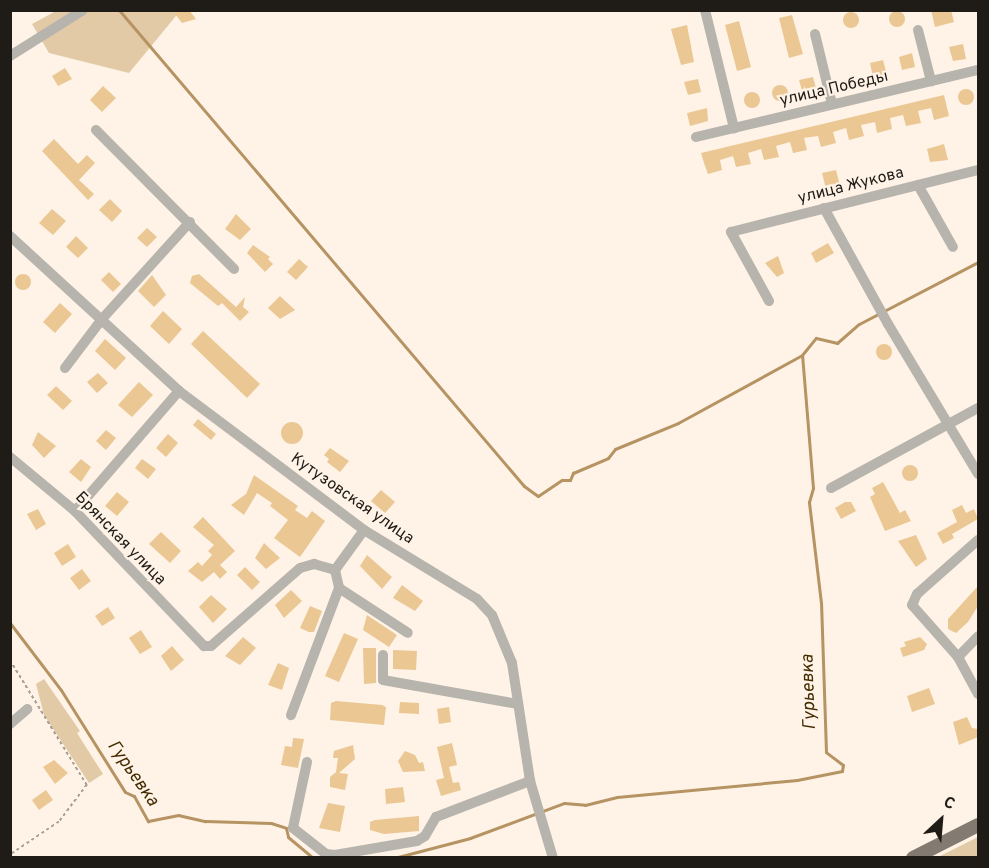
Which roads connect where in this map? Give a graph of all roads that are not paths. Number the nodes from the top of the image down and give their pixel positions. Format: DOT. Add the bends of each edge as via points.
graph roads {
  1 [pos="83,10"];
  2 [pos="705,10"];
  3 [pos="918,30"];
  4 [pos="815,34"];
  5 [pos="10,56"];
  6 [pos="978,70"];
  7 [pos="931,81"];
  8 [pos="832,104"];
  9 [pos="734,128"];
  10 [pos="96,130"];
  11 [pos="696,137"];
  12 [pos="978,170"];
  13 [pos="918,185"];
  14 [pos="824,208"];
  15 [pos="190,222"];
  16 [pos="12,241"];
  17 [pos="953,247"];
  18 [pos="234,269"];
  19 [pos="769,301"];
  20 [pos="102,319"];
  21 [pos="64,368"];
  22 [pos="178,391"];
  23 [pos="978,408"];
  24 [pos="10,457"];
  25 [pos="978,474"];
  26 [pos="831,488"];
  27 [pos="75,511"];
  28 [pos="364,530"];
  29 [pos="978,540"];
  30 [pos="335,570"];
  31 [pos="339,588"];
  32 [pos="408,633"];
  33 [pos="978,636"];
  34 [pos="383,655"];
  35 [pos="958,657"];
  36 [pos="978,694"];
  37 [pos="518,704"];
  38 [pos="27,709"];
  39 [pos="291,715"];
  40 [pos="10,724"];
  41 [pos="307,762"];
  42 [pos="530,781"];
  43 [pos="978,825"];
  44 [pos="553,858"];
  45 [pos="913,858"];
  1 -- 5 [label="street"];
  2 -- 9 [label="street"];
  3 -- 7 [label="street"];
  4 -- 8 [label="street"];
  6 -- 7 [label="street, улица Победы"];
  7 -- 8 [label="street, улица Победы"];
  8 -- 9 [label="street, улица Победы"];
  9 -- 11 [label="street, улица Победы"];
  10 -- 15 [label="street"];
  12 -- 13 [label="street, улица Жукова"];
  13 -- 14 [label="street, улица Жукова"];
  13 -- 17 [label="street"];
  14 -- 19 [label="street, улица Жукова" via="731,232"];
  14 -- 25 [label="street"];
  15 -- 18 [label="street"];
  15 -- 20 [label="street"];
  16 -- 20 [label="street, Кутузовская улица"];
  20 -- 21 [label="street"];
  20 -- 22 [label="street, Кутузовская улица"];
  22 -- 27 [label="street"];
  22 -- 28 [label="street, Кутузовская улица"];
  23 -- 26 [label="street"];
  24 -- 27 [label="street, Брянская улица"];
  27 -- 30 [label="street, Брянская улица" via="204,646 211,646 300,568 314,564"];
  28 -- 30 [label="street"];
  28 -- 37 [label="street, Кутузовская улица" via="477,599 492,615 512,663"];
  29 -- 35 [label="street" via="917,594 912,605"];
  30 -- 31 [label="street"];
  31 -- 32 [label="street"];
  31 -- 39 [label="street"];
  33 -- 35 [label="street"];
  34 -- 37 [label="street" via="383,681"];
  35 -- 36 [label="street"];
  37 -- 42 [label="street, Кутузовская улица"];
  38 -- 40 [label="street"];
  41 -- 42 [label="street" via="293,828 326,854 335,855 417,841 425,836 436,817"];
  42 -- 44 [label="street, Кутузовская улица"];
  43 -- 45 [label="main road"];
}
